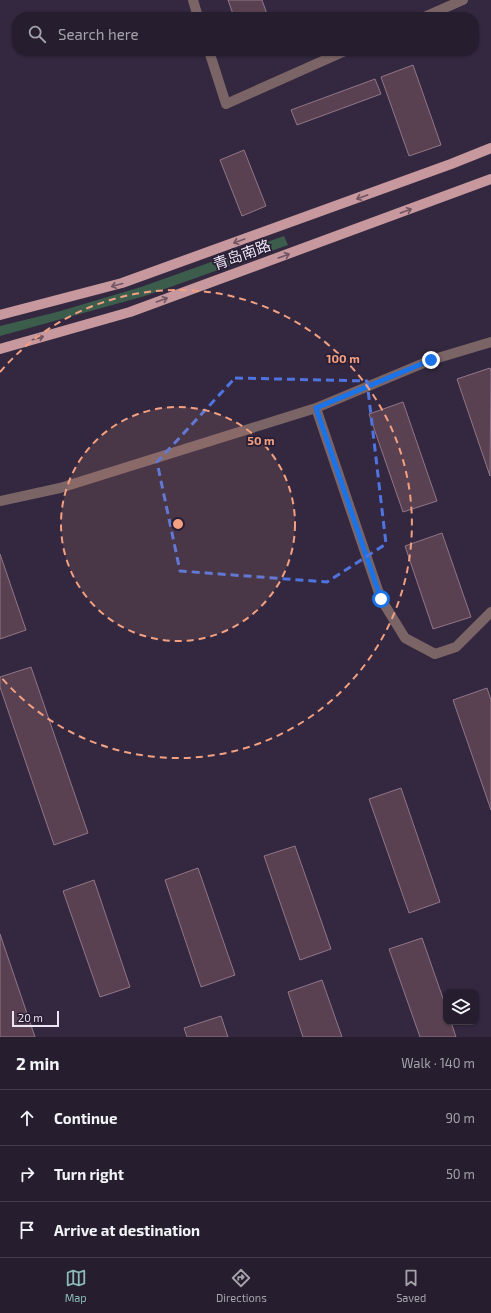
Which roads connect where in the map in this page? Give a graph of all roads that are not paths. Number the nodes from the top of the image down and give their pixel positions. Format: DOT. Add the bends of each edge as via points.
graph roads {
  1 [pos="193,0"];
  2 [pos="463,0"];
  3 [pos="197,12"];
  4 [pos="435,12"];
  5 [pos="211,56"];
  6 [pos="334,56"];
  7 [pos="491,147"];
  8 [pos="491,179"];
  9 [pos="491,182"];
  10 [pos="460,191"];
  11 [pos="0,315"];
  12 [pos="491,342"];
  13 [pos="0,348"];
  14 [pos="316,408"];
  15 [pos="0,501"];
  16 [pos="491,612"];
  1 -- 3 [label="street"];
  2 -- 4 [label="street"];
  5 -- 6 [label="street" via="226,104"];
  7 -- 11 [label="main road, 青岛南路, one-way" via="451,164 122,283"];
  8 -- 10 [label="main road, 青岛南路"];
  9 -- 10 [label="main road"];
  13 -- 10 [label="main road, 青岛南路, one-way" via="130,312"];
  12 -- 14 [label="street" via="431,360"];
  14 -- 15 [label="street" via="60,488"];
  14 -- 16 [label="street" via="381,599 405,638 435,654 442,652 456,647"];
}
